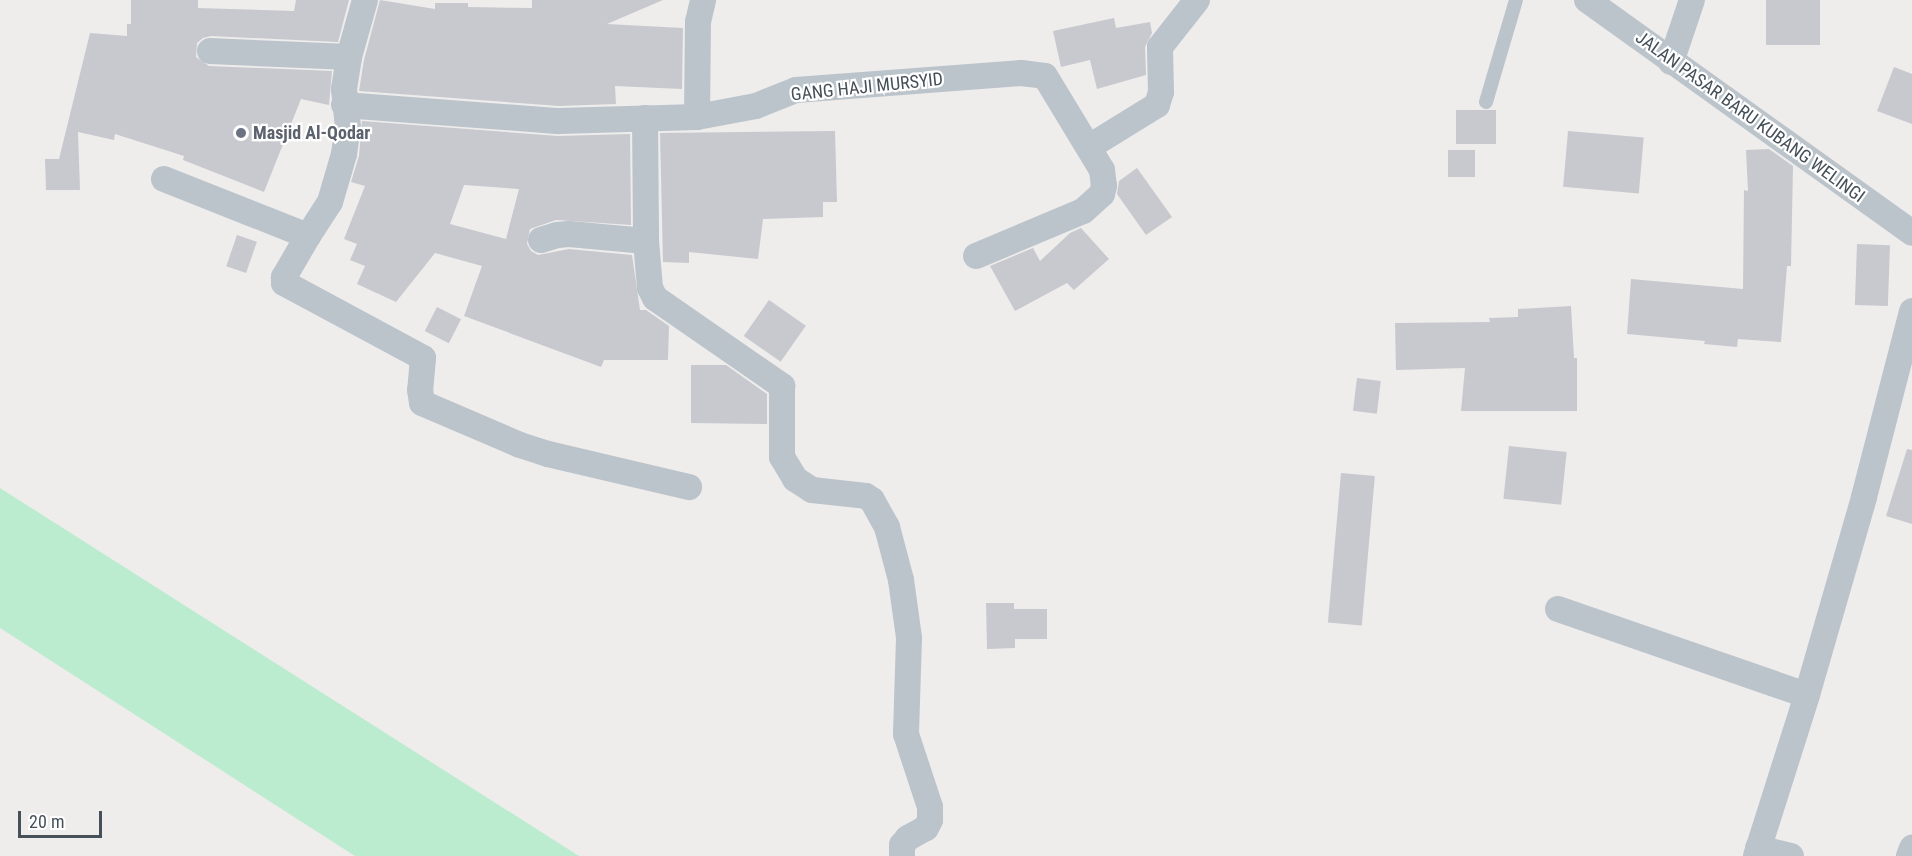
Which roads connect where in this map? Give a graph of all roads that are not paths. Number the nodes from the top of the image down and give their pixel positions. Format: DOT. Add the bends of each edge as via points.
graph roads {
  1 [pos="364,0"];
  2 [pos="703,0"];
  3 [pos="1197,0"];
  4 [pos="1516,0"];
  5 [pos="1587,0"];
  6 [pos="1692,0"];
  7 [pos="210,51"];
  8 [pos="349,57"];
  9 [pos="1671,62"];
  10 [pos="1486,102"];
  11 [pos="344,105"];
  12 [pos="697,117"];
  13 [pos="645,118"];
  14 [pos="1089,147"];
  15 [pos="164,179"];
  16 [pos="1912,233"];
  17 [pos="308,236"];
  18 [pos="541,240"];
  19 [pos="646,241"];
  20 [pos="976,256"];
  21 [pos="1912,311"];
  22 [pos="689,487"];
  23 [pos="1558,609"];
  24 [pos="1807,695"];
  25 [pos="1912,848"];
  26 [pos="1757,852"];
  27 [pos="902,856"];
  28 [pos="1791,856"];
  29 [pos="1909,856"];
  1 -- 8 [label="street"];
  2 -- 12 [label="street" via="698,22"];
  3 -- 14 [label="street" via="1160,47 1161,92 1157,105"];
  4 -- 10 [label="lane"];
  5 -- 9 [label="street, JALAN PASAR BARU KUBANG WELINGI"];
  6 -- 9 [label="street"];
  7 -- 8 [label="street"];
  8 -- 11 [label="street"];
  9 -- 16 [label="street, JALAN PASAR BARU KUBANG WELINGI"];
  11 -- 13 [label="street, GANG HAJI MURSYID" via="559,121"];
  11 -- 17 [label="street" via="348,127 345,153 330,202"];
  12 -- 13 [label="street, GANG HAJI MURSYID"];
  12 -- 14 [label="street, GANG HAJI MURSYID" via="756,106 796,90 1034,73 1045,76 1052,84"];
  13 -- 19 [label="street"];
  14 -- 20 [label="street, GANG HAJI MURSYID" via="1102,170 1102,194 1083,211"];
  15 -- 17 [label="street"];
  17 -- 22 [label="street" via="284,277 284,284 423,358 422,403 548,454"];
  18 -- 19 [label="street" via="569,234"];
  19 -- 27 [label="street" via="650,288 655,298 782,386 782,457 795,479 812,490 870,498 886,527 901,580 909,638 906,734 930,807 926,828 902,845"];
  21 -- 24 [label="street"];
  23 -- 24 [label="street"];
  24 -- 26 [label="street"];
  25 -- 29 [label="street"];
  26 -- 28 [label="street"];
}
